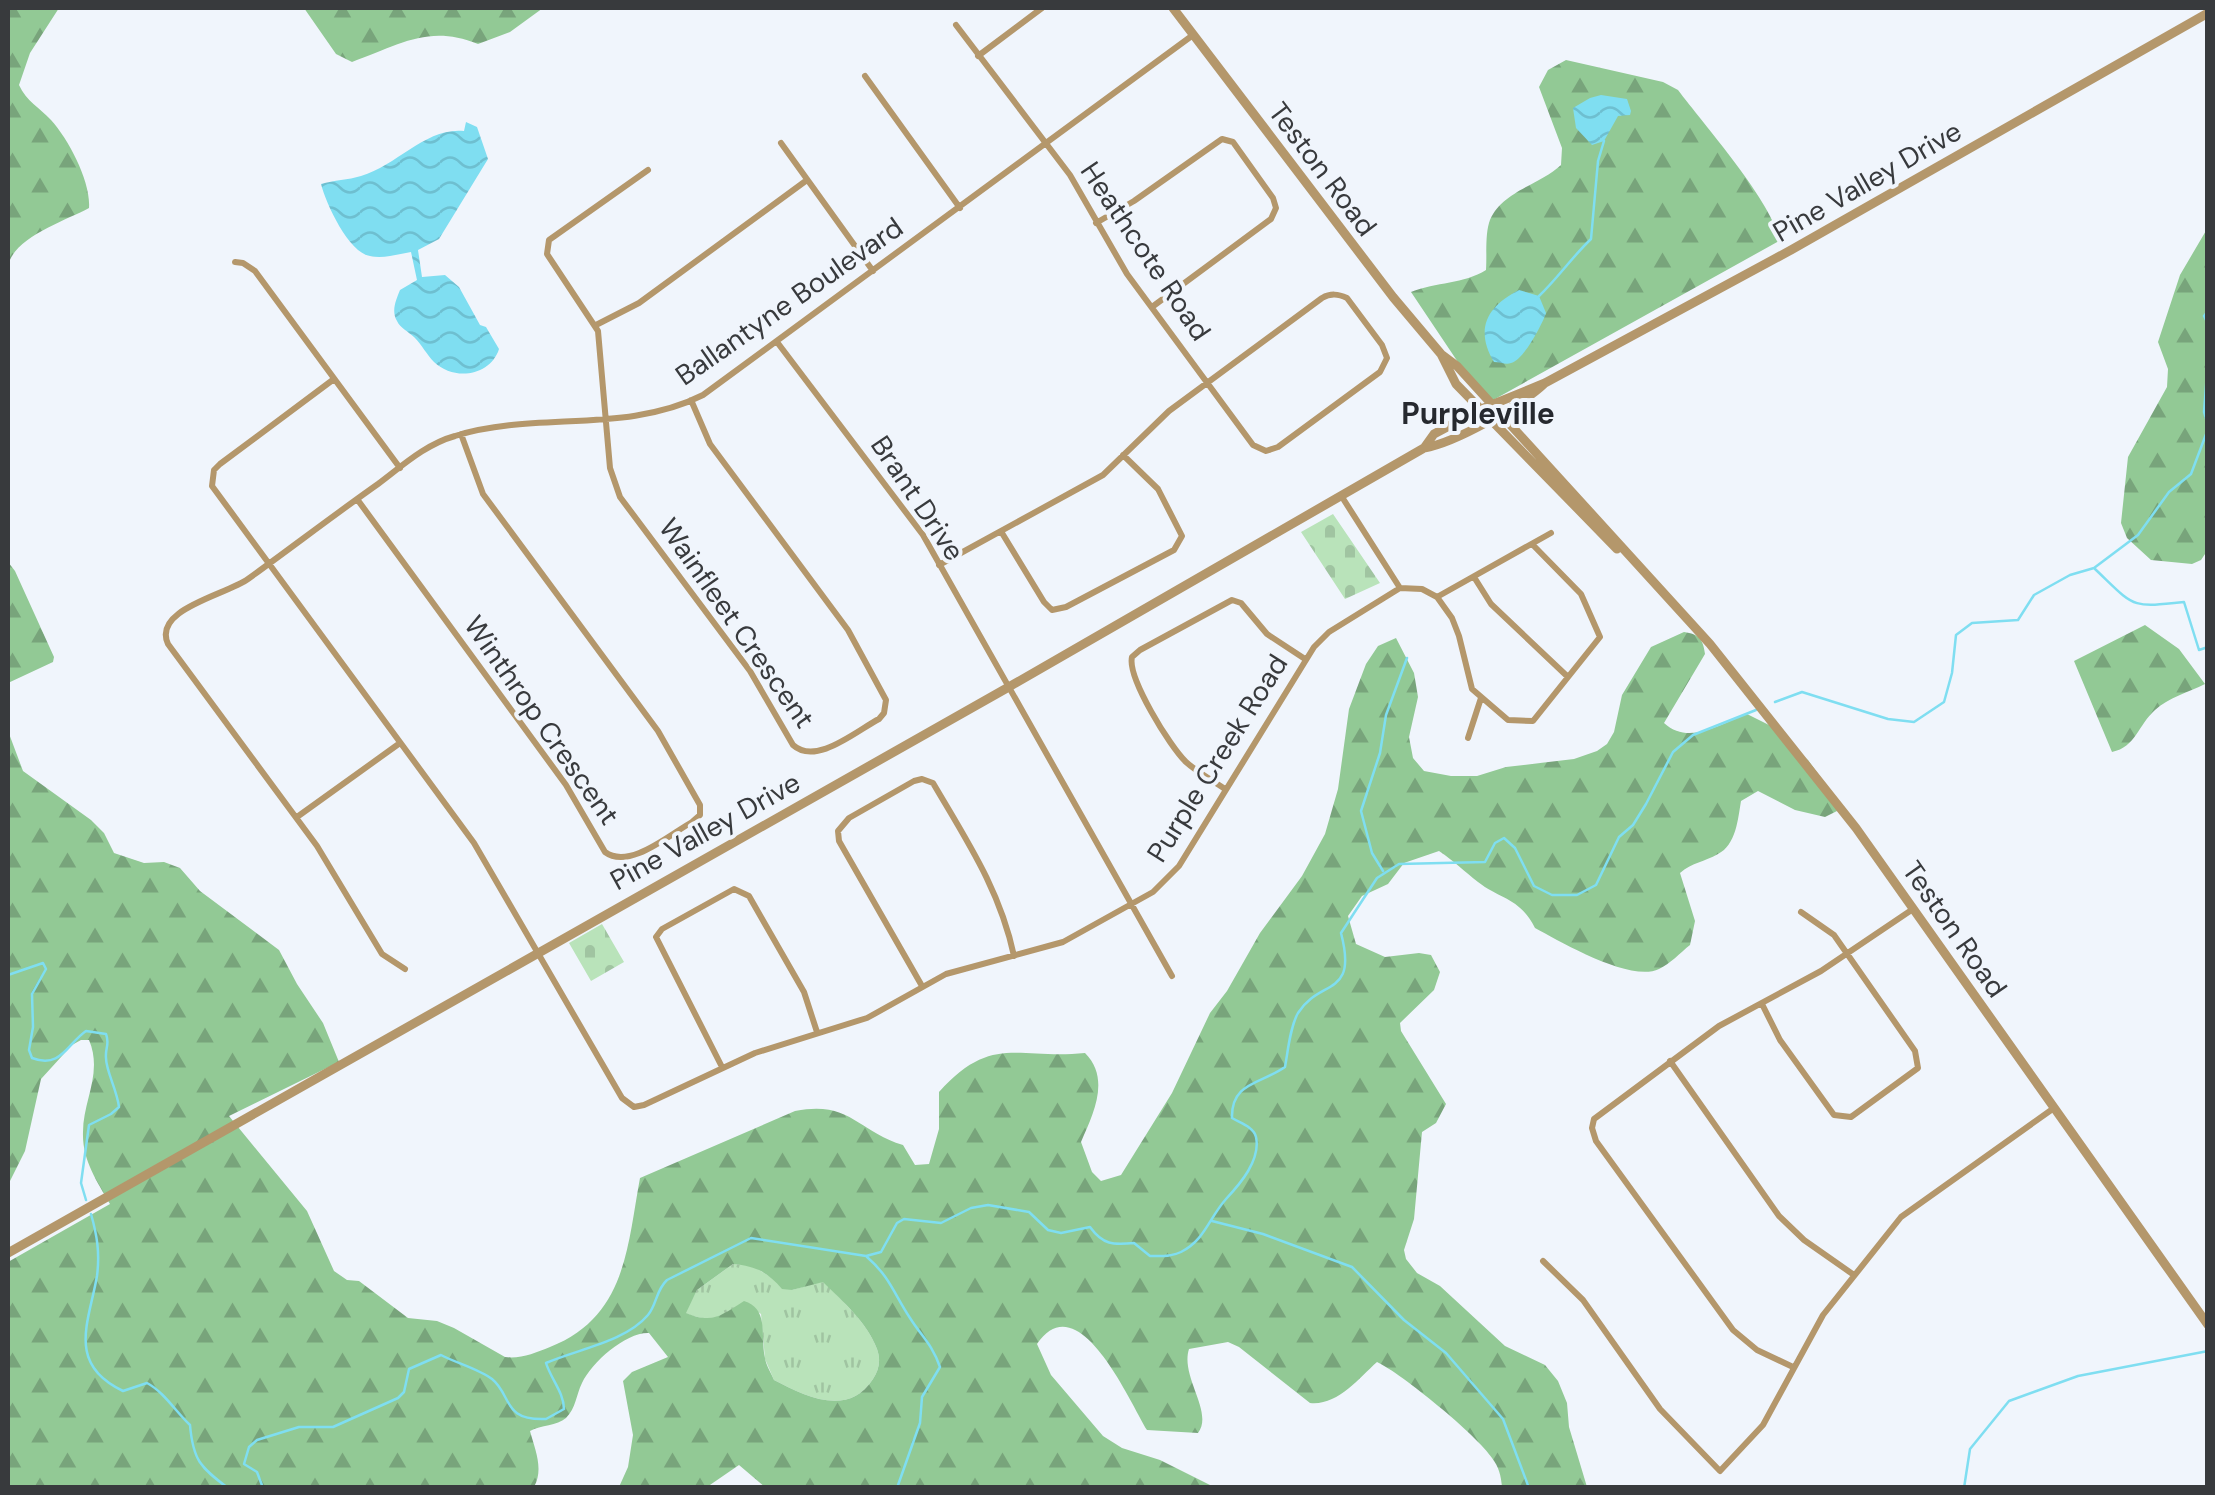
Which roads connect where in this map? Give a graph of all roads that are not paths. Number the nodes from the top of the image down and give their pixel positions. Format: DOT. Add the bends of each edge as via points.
graph roads {
  1 [pos="1042,8"];
  2 [pos="1173,8"];
  3 [pos="2208,13"];
  4 [pos="956,25"];
  5 [pos="1193,35"];
  6 [pos="978,56"];
  7 [pos="865,76"];
  8 [pos="781,143"];
  9 [pos="1045,145"];
  10 [pos="648,170"];
  11 [pos="807,180"];
  12 [pos="960,208"];
  13 [pos="1096,223"];
  14 [pos="235,262"];
  15 [pos="873,270"];
  16 [pos="1152,307"];
  17 [pos="596,325"];
  18 [pos="777,342"];
  19 [pos="1441,354"];
  20 [pos="334,379"];
  21 [pos="1208,383"];
  22 [pos="691,400"];
  23 [pos="1495,409"];
  24 [pos="1479,410"];
  25 [pos="606,419"];
  26 [pos="1487,419"];
  27 [pos="460,434"];
  28 [pos="1424,448"];
  29 [pos="1124,455"];
  30 [pos="400,468"];
  31 [pos="1342,497"];
  32 [pos="357,499"];
  33 [pos="1002,532"];
  34 [pos="1552,533"];
  35 [pos="1532,544"];
  36 [pos="268,564"];
  37 [pos="939,566"];
  38 [pos="1646,574"];
  39 [pos="1474,576"];
  40 [pos="1400,588"];
  41 [pos="1437,597"];
  42 [pos="1305,660"];
  43 [pos="1568,677"];
  44 [pos="1008,688"];
  45 [pos="1481,698"];
  46 [pos="1468,738"];
  47 [pos="400,744"];
  48 [pos="1225,789"];
  49 [pos="297,817"];
  50 [pos="1132,904"];
  51 [pos="1913,909"];
  52 [pos="1801,912"];
  53 [pos="537,952"];
  54 [pos="1014,956"];
  55 [pos="1846,956"];
  56 [pos="405,969"];
  57 [pos="1172,976"];
  58 [pos="922,986"];
  59 [pos="1762,1004"];
  60 [pos="817,1032"];
  61 [pos="1670,1061"];
  62 [pos="722,1068"];
  63 [pos="2054,1108"];
  64 [pos="8,1253"];
  65 [pos="1543,1261"];
  66 [pos="1854,1275"];
  67 [pos="2208,1325"];
  68 [pos="1793,1367"];
  1 -- 6 [label="street"];
  2 -- 5 [label="street, Teston Road"];
  3 -- 23 [label="street, Pine Valley Drive"];
  4 -- 6 [label="street, Heathcote Road"];
  5 -- 9 [label="street, Ballantyne Boulevard"];
  5 -- 19 [label="street, Teston Road"];
  6 -- 9 [label="street, Heathcote Road"];
  7 -- 12 [label="street"];
  8 -- 11 [label="street"];
  9 -- 12 [label="street, Ballantyne Boulevard"];
  9 -- 13 [label="street, Heathcote Road"];
  10 -- 17 [label="street" via="549,240 546,254"];
  11 -- 15 [label="street"];
  11 -- 17 [label="street" via="639,304"];
  12 -- 15 [label="street, Ballantyne Boulevard"];
  13 -- 16 [label="street, Heathcote Road"];
  13 -- 16 [label="street" via="1222,139 1233,142 1273,198 1272,218"];
  14 -- 20 [label="street" via="256,271"];
  15 -- 18 [label="street, Ballantyne Boulevard"];
  16 -- 21 [label="street, Heathcote Road"];
  17 -- 25 [label="street"];
  18 -- 22 [label="street, Ballantyne Boulevard"];
  18 -- 37 [label="street, Brant Drive" via="914,521"];
  19 -- 23 [label="street, Teston Road"];
  19 -- 24 [label="street, Teston Road"];
  20 -- 30 [label="street"];
  20 -- 36 [label="street" via="214,470 212,486"];
  21 -- 21 [label="street" via="1253,445 1266,451 1380,372 1387,358 1347,298 1332,294"];
  21 -- 29 [label="street"];
  22 -- 25 [label="street, Ballantyne Boulevard" via="656,413"];
  22 -- 25 [label="street, Wainfleet Crescent" via="710,444 848,630 886,700 878,719 816,753 793,745 750,671 624,504 610,468"];
  23 -- 24 [label="street, Pine Valley Drive"];
  23 -- 26 [label="street, Pine Valley Drive"];
  23 -- 38 [label="street, Teston Road"];
  24 -- 26 [label="street, Teston Road"];
  24 -- 28 [label="street, Pine Valley Drive" via="1434,434"];
  25 -- 27 [label="street, Ballantyne Boulevard"];
  26 -- 28 [label="street, Pine Valley Drive"];
  26 -- 38 [label="street, Teston Road"];
  27 -- 30 [label="street, Ballantyne Boulevard"];
  27 -- 32 [label="street, Winthrop Crescent" via="483,494 668,746 700,805 692,822 625,858 605,852 566,785"];
  28 -- 31 [label="street, Pine Valley Drive"];
  29 -- 33 [label="street" via="1097,479"];
  29 -- 33 [label="street" via="1164,497 1182,536 1174,550 1052,610"];
  30 -- 32 [label="street, Ballantyne Boulevard"];
  31 -- 40 [label="street"];
  31 -- 44 [label="street, Pine Valley Drive"];
  32 -- 36 [label="street, Ballantyne Boulevard"];
  33 -- 37 [label="street"];
  34 -- 35 [label="street"];
  35 -- 39 [label="street"];
  35 -- 43 [label="street" via="1578,591 1600,633"];
  36 -- 47 [label="street"];
  36 -- 49 [label="street, Ballantyne Boulevard" via="185,609 167,625 165,637"];
  37 -- 44 [label="street, Brant Drive"];
  38 -- 51 [label="street, Teston Road" via="1722,659"];
  39 -- 41 [label="street"];
  39 -- 43 [label="street" via="1491,604"];
  40 -- 41 [label="street"];
  40 -- 42 [label="street, Purple Creek Road" via="1329,632"];
  41 -- 45 [label="street" via="1460,636 1470,687"];
  42 -- 48 [label="street, Purple Creek Road"];
  42 -- 48 [label="street" via="1234,600 1132,658 1132,672 1172,746"];
  43 -- 45 [label="street" via="1530,722 1508,720"];
  44 -- 50 [label="street, Brant Drive"];
  44 -- 53 [label="street, Pine Valley Drive"];
  45 -- 46 [label="street"];
  47 -- 49 [label="street"];
  47 -- 53 [label="street" via="474,843"];
  48 -- 50 [label="street, Purple Creek Road" via="1171,876"];
  49 -- 56 [label="street" via="382,954"];
  50 -- 54 [label="street, Purple Creek Road" via="1063,942"];
  50 -- 57 [label="street, Brant Drive"];
  51 -- 55 [label="street"];
  51 -- 63 [label="street, Teston Road"];
  52 -- 55 [label="street" via="1828,928"];
  53 -- 62 [label="street, Purple Creek Road" via="628,1104 644,1105"];
  53 -- 64 [label="street, Pine Valley Drive"];
  54 -- 58 [label="street, Purple Creek Road"];
  54 -- 58 [label="street" via="994,891 933,784 914,781 838,831"];
  55 -- 59 [label="street"];
  55 -- 59 [label="street" via="1919,1062 1915,1073 1850,1117 1834,1115"];
  58 -- 60 [label="street, Purple Creek Road" via="867,1018"];
  59 -- 61 [label="street"];
  60 -- 62 [label="street, Purple Creek Road"];
  60 -- 62 [label="street" via="804,992 749,896 734,889 656,937"];
  61 -- 66 [label="street" via="1779,1216"];
  61 -- 68 [label="street" via="1598,1114 1593,1134 1733,1330"];
  63 -- 66 [label="street" via="1910,1209"];
  63 -- 67 [label="street, Teston Road"];
  65 -- 68 [label="street" via="1583,1300 1660,1409 1720,1471 1762,1425"];
  66 -- 68 [label="street"];
}
